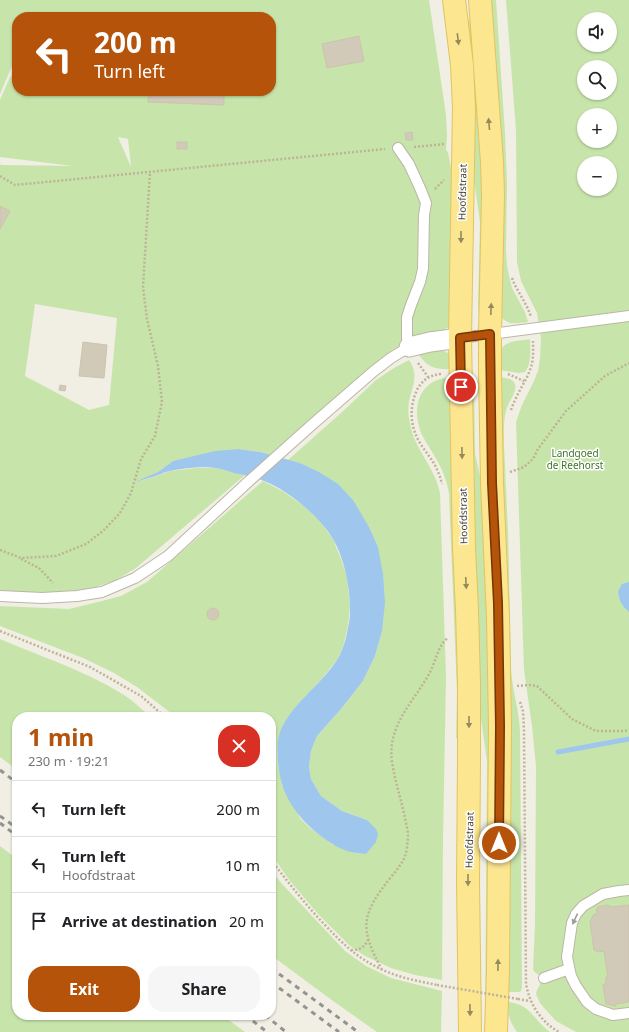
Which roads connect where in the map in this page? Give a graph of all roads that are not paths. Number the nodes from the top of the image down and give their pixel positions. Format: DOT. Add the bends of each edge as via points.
graph roads {
  1 [pos="454,0"];
  2 [pos="480,0"];
  3 [pos="398,148"];
  4 [pos="629,316"];
  5 [pos="490,334"];
  6 [pos="460,338"];
  7 [pos="409,347"];
  8 [pos="0,596"];
  9 [pos="629,890"];
  10 [pos="570,969"];
  11 [pos="544,978"];
  12 [pos="629,1014"];
  13 [pos="470,1032"];
  14 [pos="496,1032"];
  1 -- 6 [label="main road, Hoofdstraat, one-way" via="464,108"];
  5 -- 2 [label="main road, one-way" via="492,162"];
  3 -- 7 [label="lane" via="409,164 426,203 420,282 407,317"];
  4 -- 5 [label="lane"];
  5 -- 6 [label="lane"];
  14 -- 5 [label="main road, one-way" via="500,726"];
  6 -- 7 [label="street"];
  6 -- 13 [label="main road, Hoofdstraat, one-way" via="469,683"];
  7 -- 8 [label="lane" via="374,371 168,556 136,578 102,592 77,596"];
  9 -- 10 [label="lane, one-way" via="603,894 583,906 576,914 572,923 567,957"];
  10 -- 11 [label="lane"];
  10 -- 12 [label="lane" via="576,986 587,1002 596,1009 613,1015"];
}
